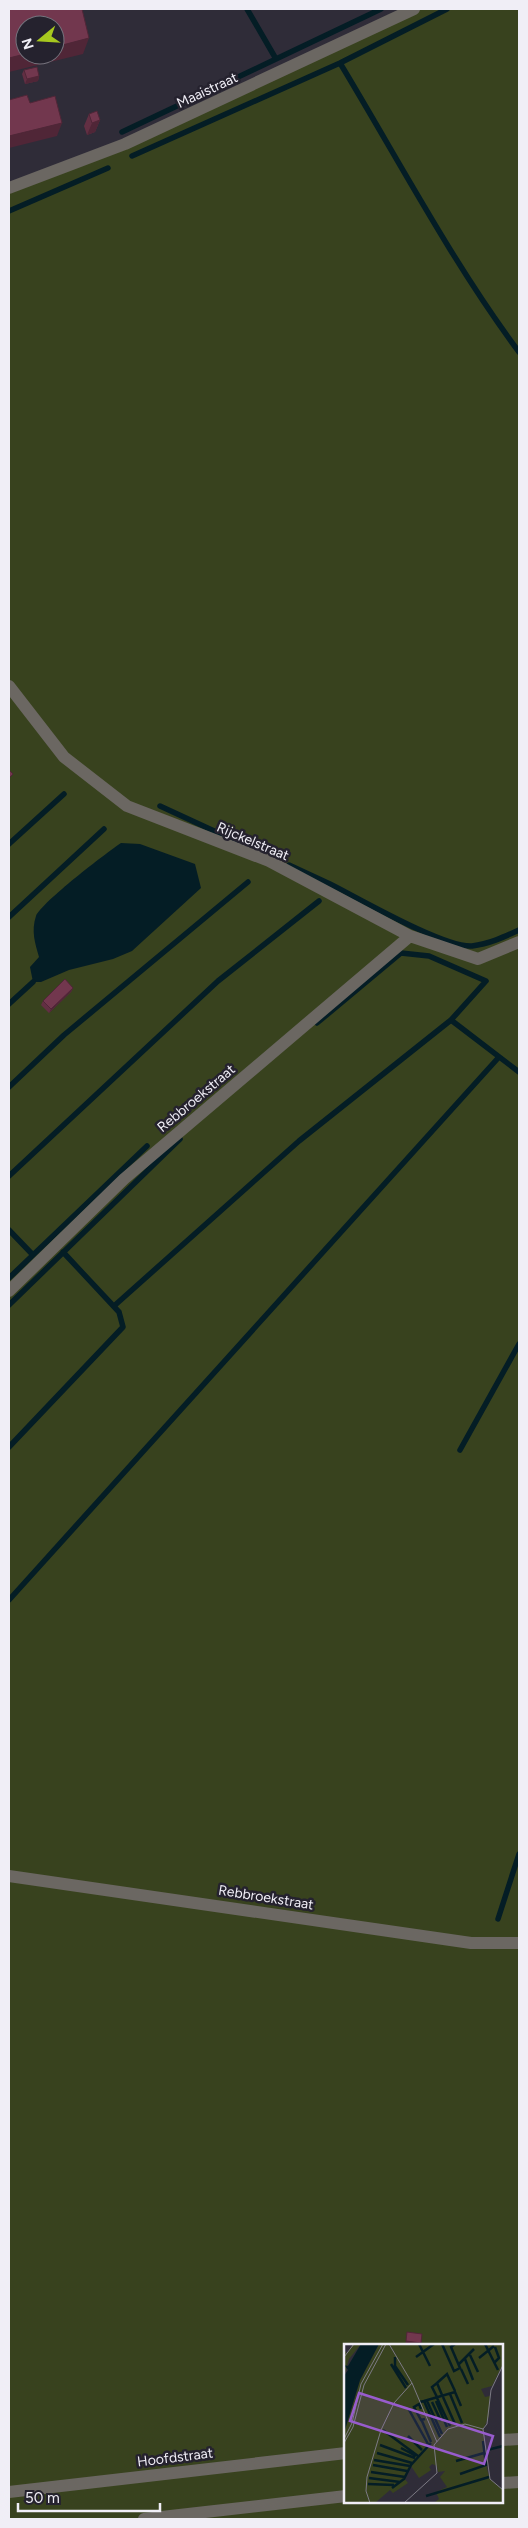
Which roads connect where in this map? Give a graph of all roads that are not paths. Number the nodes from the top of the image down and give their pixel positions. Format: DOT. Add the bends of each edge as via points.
graph roads {
  1 [pos="414,9"];
  2 [pos="9,188"];
  3 [pos="9,686"];
  4 [pos="410,936"];
  5 [pos="519,942"];
  6 [pos="9,1291"];
  7 [pos="9,1876"];
  8 [pos="519,1943"];
  9 [pos="519,2439"];
  10 [pos="503,2440"];
  11 [pos="344,2453"];
  12 [pos="519,2482"];
  13 [pos="503,2483"];
  14 [pos="9,2492"];
  15 [pos="344,2496"];
  16 [pos="144,2519"];
  1 -- 2 [label="street, Maaistraat" via="125,144"];
  3 -- 4 [label="street, Rijckelstraat" via="64,757 126,806 269,861"];
  4 -- 5 [label="street, Rijckelstraat" via="478,959"];
  4 -- 6 [label="street, Rebbroekstraat" via="124,1179"];
  7 -- 8 [label="street, Rebbroekstraat" via="471,1943"];
  9 -- 10 [label="street"];
  11 -- 14 [label="street, Hoofdstraat"];
  12 -- 13 [label="street"];
  15 -- 16 [label="street"];
}
